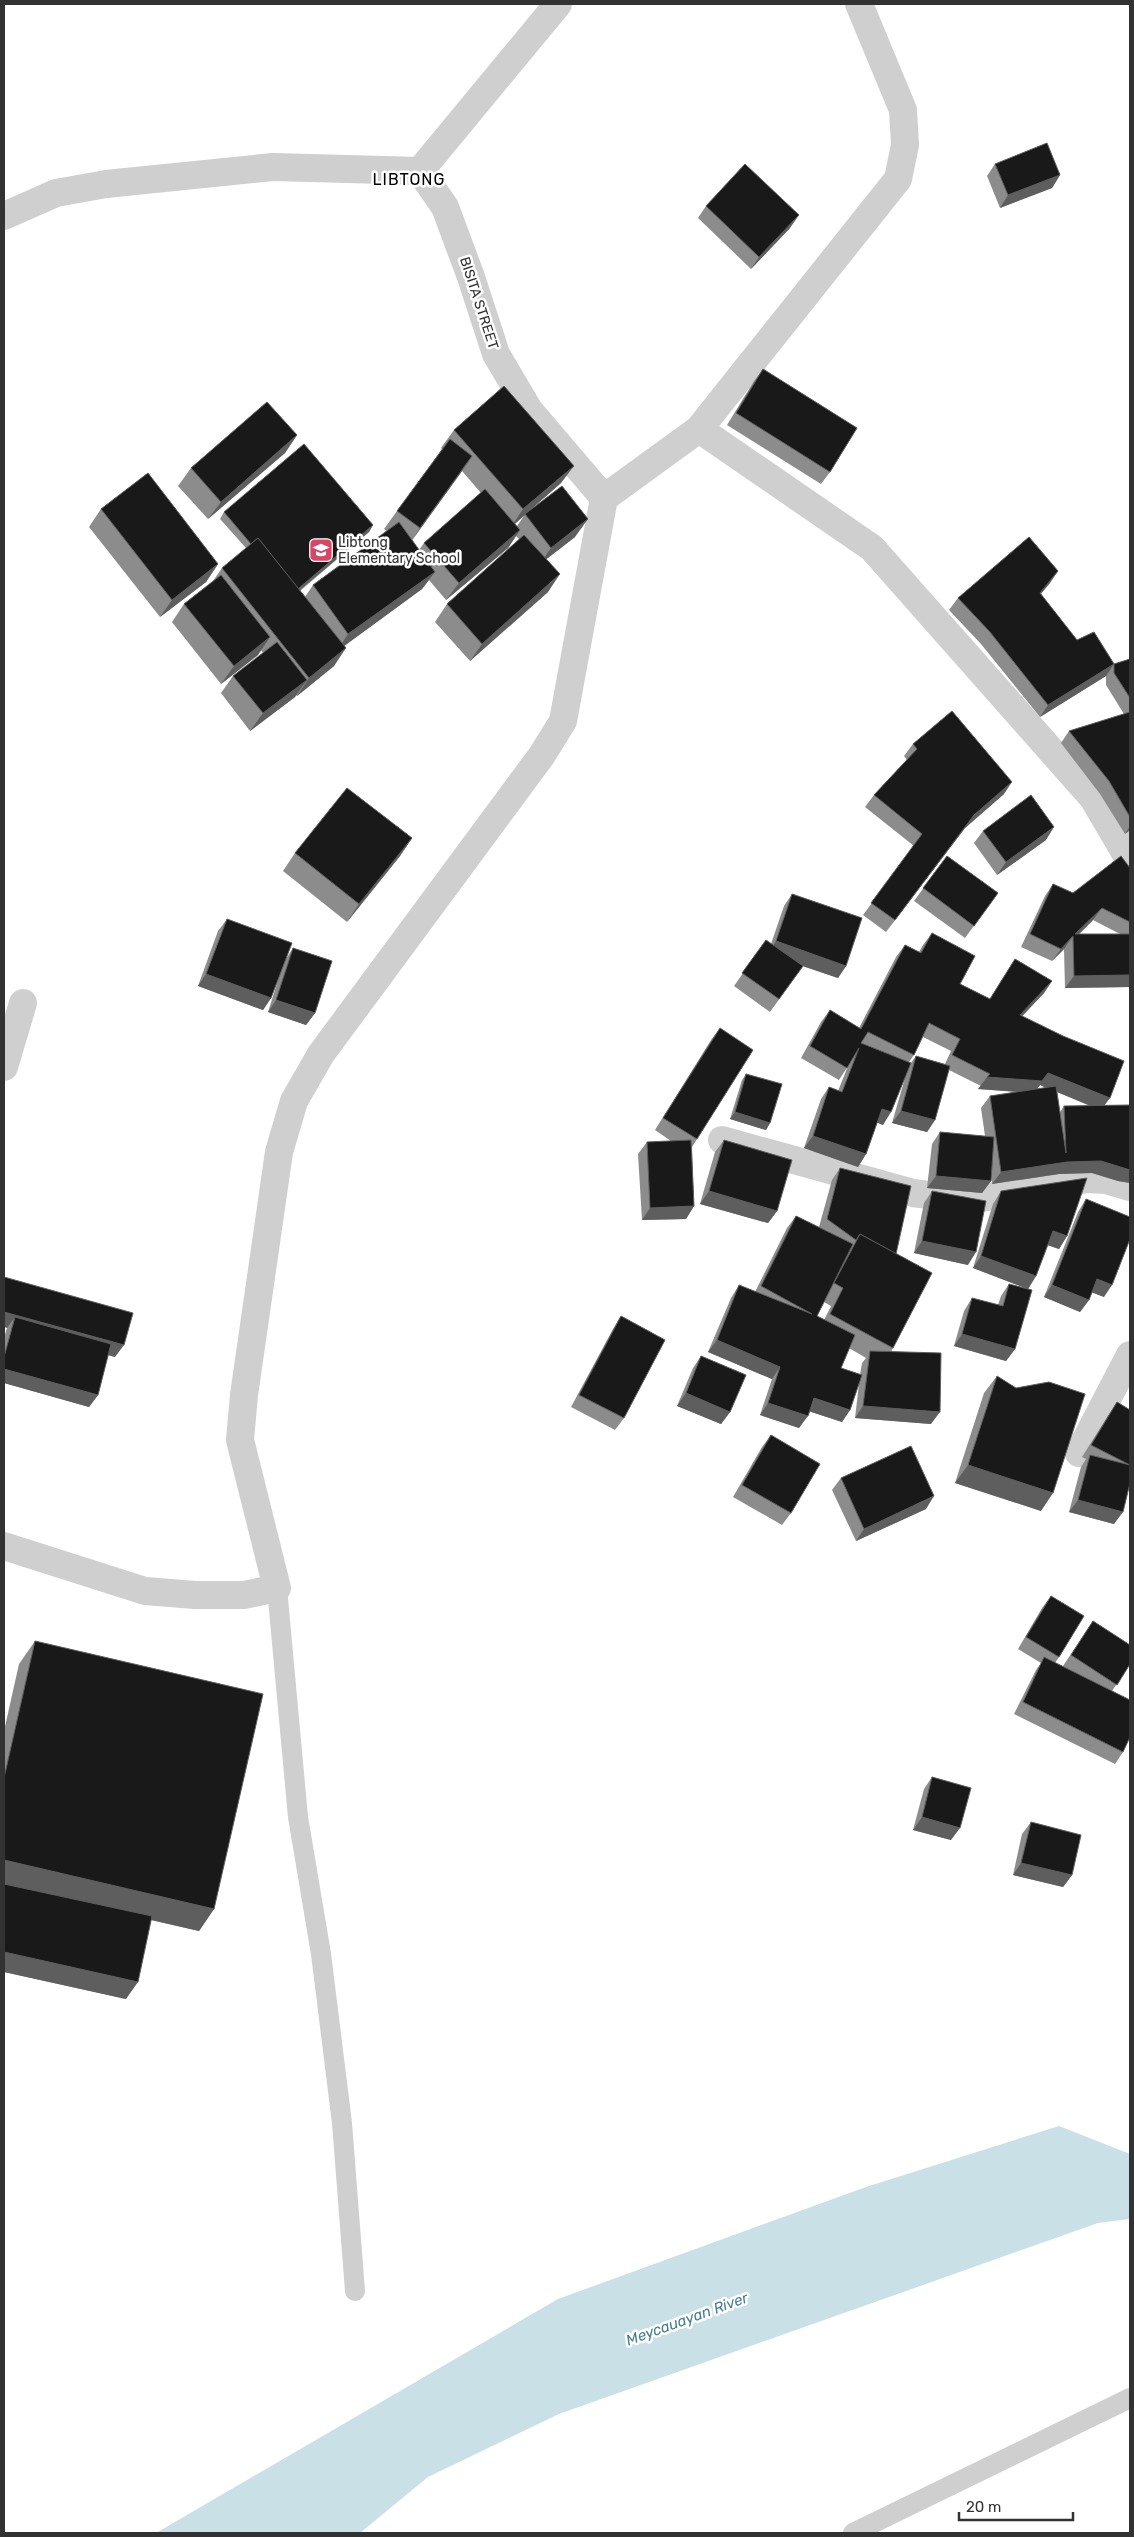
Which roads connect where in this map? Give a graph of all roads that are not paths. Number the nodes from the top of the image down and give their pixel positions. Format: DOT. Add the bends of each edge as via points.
graph roads {
  1 [pos="558,4"];
  2 [pos="859,4"];
  3 [pos="420,171"];
  4 [pos="4,216"];
  5 [pos="699,430"];
  6 [pos="604,498"];
  7 [pos="1130,861"];
  8 [pos="23,1003"];
  9 [pos="4,1067"];
  10 [pos="722,1140"];
  11 [pos="1130,1186"];
  12 [pos="1130,1355"];
  13 [pos="1079,1452"];
  14 [pos="4,1546"];
  15 [pos="277,1588"];
  16 [pos="355,2291"];
  17 [pos="1130,2398"];
  18 [pos="853,2533"];
  1 -- 3 [label="street"];
  2 -- 5 [label="street" via="903,110 905,145 898,179"];
  3 -- 4 [label="street" via="273,167 106,184 56,193"];
  3 -- 6 [label="street, BISITA STREET" via="445,207 496,354 529,410"];
  5 -- 6 [label="street"];
  5 -- 7 [label="street" via="872,548 1092,798"];
  6 -- 15 [label="street" via="563,721 536,763 321,1054 294,1101 279,1152 240,1440"];
  8 -- 9 [label="street"];
  10 -- 11 [label="street" via="913,1193 958,1199 1011,1194 1086,1180 1106,1180"];
  12 -- 13 [label="street"];
  14 -- 15 [label="street" via="145,1591 244,1595"];
  15 -- 16 [label="lane" via="298,1817 321,1954 342,2123"];
  17 -- 18 [label="lane"];
}
